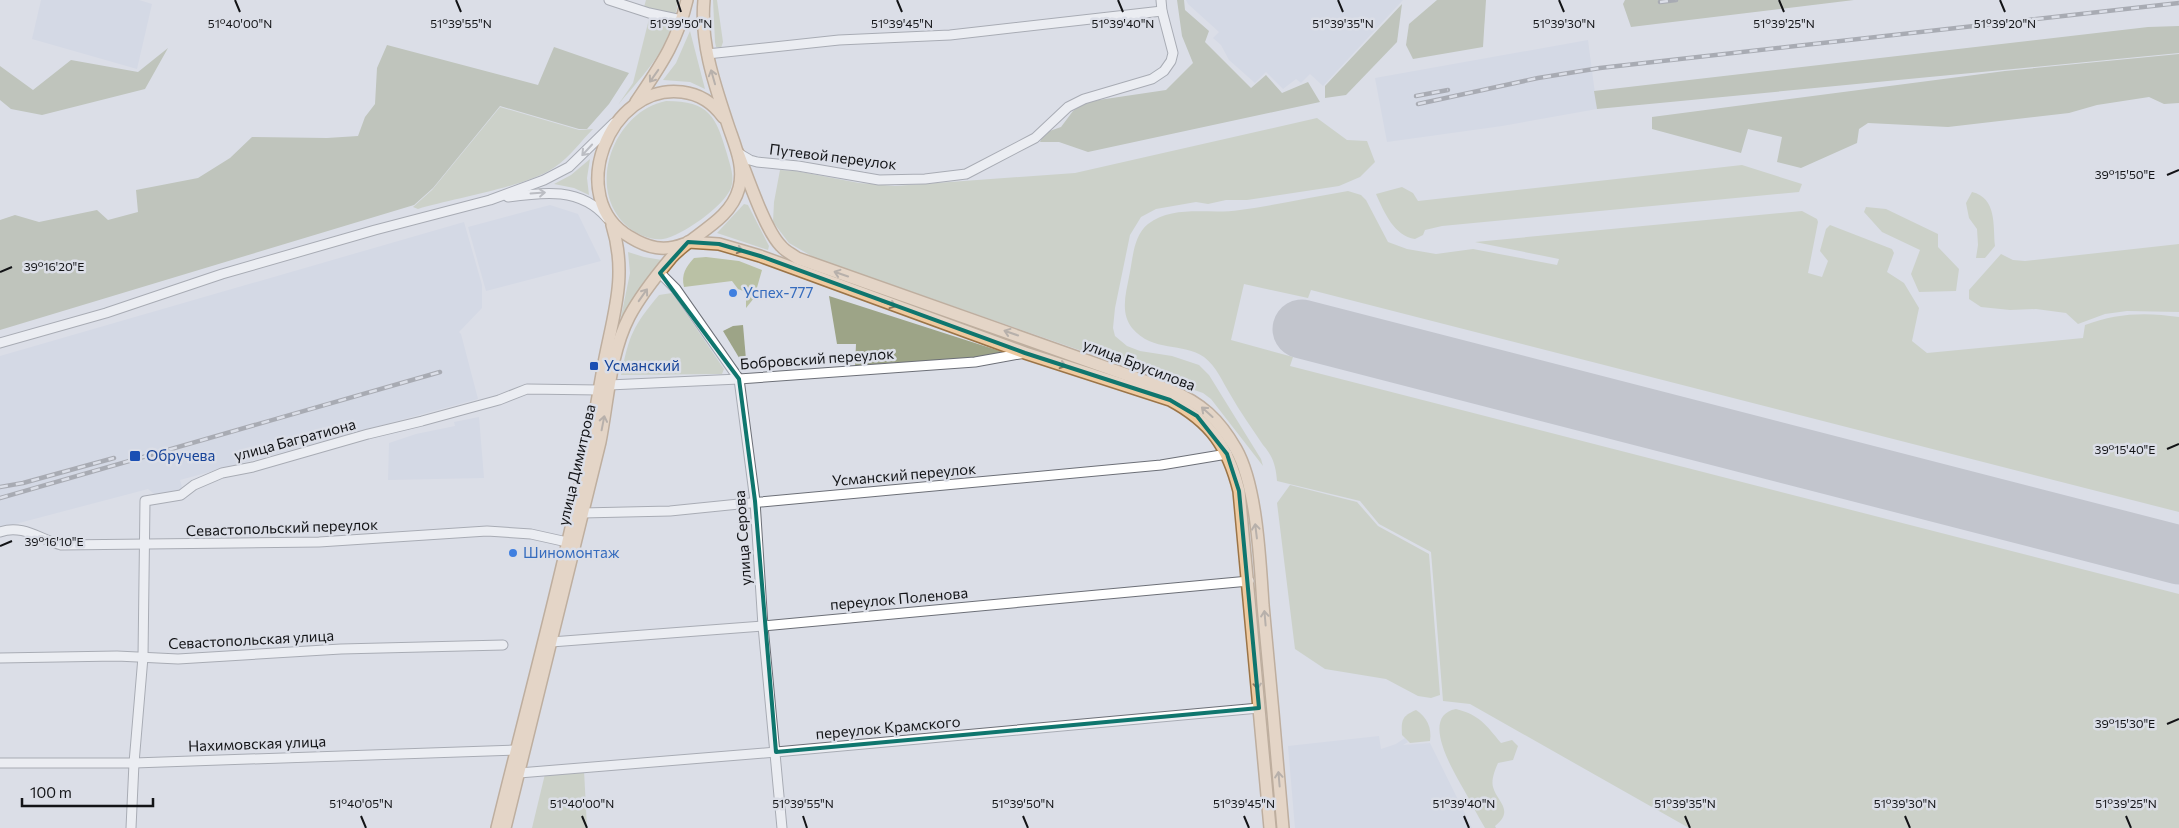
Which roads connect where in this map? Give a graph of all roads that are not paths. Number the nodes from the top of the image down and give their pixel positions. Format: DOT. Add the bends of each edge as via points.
graph roads {
  1 [pos="609,0"];
  2 [pos="687,0"];
  3 [pos="704,0"];
  4 [pos="1162,0"];
  5 [pos="1162,11"];
  6 [pos="682,20"];
  7 [pos="707,54"];
  8 [pos="632,108"];
  9 [pos="622,117"];
  10 [pos="727,124"];
  11 [pos="738,153"];
  12 [pos="490,200"];
  13 [pos="611,223"];
  14 [pos="687,242"];
  15 [pos="660,273"];
  16 [pos="0,343"];
  17 [pos="1025,353"];
  18 [pos="739,379"];
  19 [pos="604,388"];
  20 [pos="1227,454"];
  21 [pos="755,501"];
  22 [pos="582,513"];
  23 [pos="0,532"];
  24 [pos="567,542"];
  25 [pos="144,546"];
  26 [pos="1249,581"];
  27 [pos="763,626"];
  28 [pos="551,642"];
  29 [pos="504,645"];
  30 [pos="143,657"];
  31 [pos="0,658"];
  32 [pos="1259,708"];
  33 [pos="516,750"];
  34 [pos="776,752"];
  35 [pos="0,763"];
  36 [pos="134,763"];
  37 [pos="519,773"];
  38 [pos="131,828"];
  39 [pos="497,828"];
  40 [pos="505,828"];
  41 [pos="782,828"];
  42 [pos="1270,828"];
  43 [pos="1283,828"];
  1 -- 6 [label="street"];
  2 -- 6 [label="main road, улица Димитрова"];
  3 -- 7 [label="main road, улица Димитрова" via="703,28"];
  4 -- 5 [label="street, Путевой переулок"];
  5 -- 7 [label="street" via="950,36 839,40"];
  5 -- 11 [label="street, Путевой переулок" via="1173,53 1164,71 1152,79 1084,99 1068,107 1035,138 966,174 910,180 871,179 757,162"];
  6 -- 8 [label="main road, улица Димитрова, one-way" via="672,47"];
  10 -- 7 [label="main road, улица Димитрова, one-way"];
  8 -- 9 [label="main road, улица Димитрова"];
  8 -- 10 [label="main road, улица Димитрова" via="659,93 689,93 711,104"];
  9 -- 12 [label="street, one-way" via="569,167"];
  9 -- 13 [label="main road, улица Димитрова" via="606,139 599,166 598,185"];
  10 -- 11 [label="main road, улица Димитрова"];
  11 -- 14 [label="main road, улица Димитрова" via="741,174 736,196 716,221"];
  43 -- 11 [label="main road, улица Брусилова, one-way" via="1250,485 1237,450 1222,428 1202,407 1170,390 797,258 776,240"];
  12 -- 13 [label="street, one-way" via="562,193 592,204"];
  12 -- 16 [label="street" via="222,274 106,313"];
  13 -- 14 [label="main road, улица Димитрова" via="648,247 668,248"];
  13 -- 19 [label="main road, улица Димитрова" via="618,246 620,276"];
  14 -- 15 [label="main road, улица Димитрова"];
  14 -- 17 [label="main road, улица Брусилова, one-way" via="719,244 760,256"];
  15 -- 18 [label="street, улица Серова" via="676,289"];
  19 -- 15 [label="main road, улица Димитрова, one-way" via="629,317"];
  17 -- 18 [label="street, Бобровский переулок" via="976,362"];
  17 -- 20 [label="main road, улица Брусилова, one-way" via="1170,400 1197,416 1218,438"];
  18 -- 19 [label="street, Бобровский переулок"];
  18 -- 21 [label="street, улица Серова"];
  22 -- 19 [label="main road, улица Димитрова, one-way" via="604,419"];
  19 -- 24 [label="main road, улица Димитрова"];
  19 -- 25 [label="street, улица Багратиона" via="527,389 431,419 222,473 194,485 181,495 146,501"];
  20 -- 21 [label="street, Усманский переулок" via="1161,465"];
  20 -- 26 [label="main road, улица Брусилова" via="1239,491"];
  21 -- 22 [label="street, Усманский переулок" via="670,511"];
  21 -- 27 [label="street, улица Серова"];
  22 -- 28 [label="main road, улица Димитрова"];
  23 -- 25 [label="street, Севастопольский переулок" via="11,528 61,545"];
  24 -- 25 [label="street, Севастопольский переулок" via="531,534 487,531 319,542"];
  24 -- 33 [label="main road, улица Димитрова"];
  25 -- 30 [label="street, улица Багратиона"];
  26 -- 27 [label="street, переулок Поленова"];
  26 -- 32 [label="main road, улица Брусилова, one-way"];
  27 -- 28 [label="street, переулок Поленова"];
  27 -- 34 [label="street, улица Серова"];
  28 -- 37 [label="main road, улица Димитрова"];
  29 -- 30 [label="street, Севастопольская улица" via="342,649 178,659"];
  30 -- 31 [label="street, Севастопольская улица"];
  30 -- 36 [label="street, улица Багратиона"];
  32 -- 34 [label="street, переулок Крамского"];
  32 -- 42 [label="main road, улица Брусилова"];
  33 -- 36 [label="street, Нахимовская улица"];
  33 -- 39 [label="main road, улица Димитрова"];
  34 -- 37 [label="street, переулок Крамского"];
  34 -- 41 [label="street, улица Серова"];
  35 -- 36 [label="street, Нахимовская улица"];
  36 -- 38 [label="street, улица Багратиона"];
  37 -- 40 [label="main road, улица Димитрова"];
}
